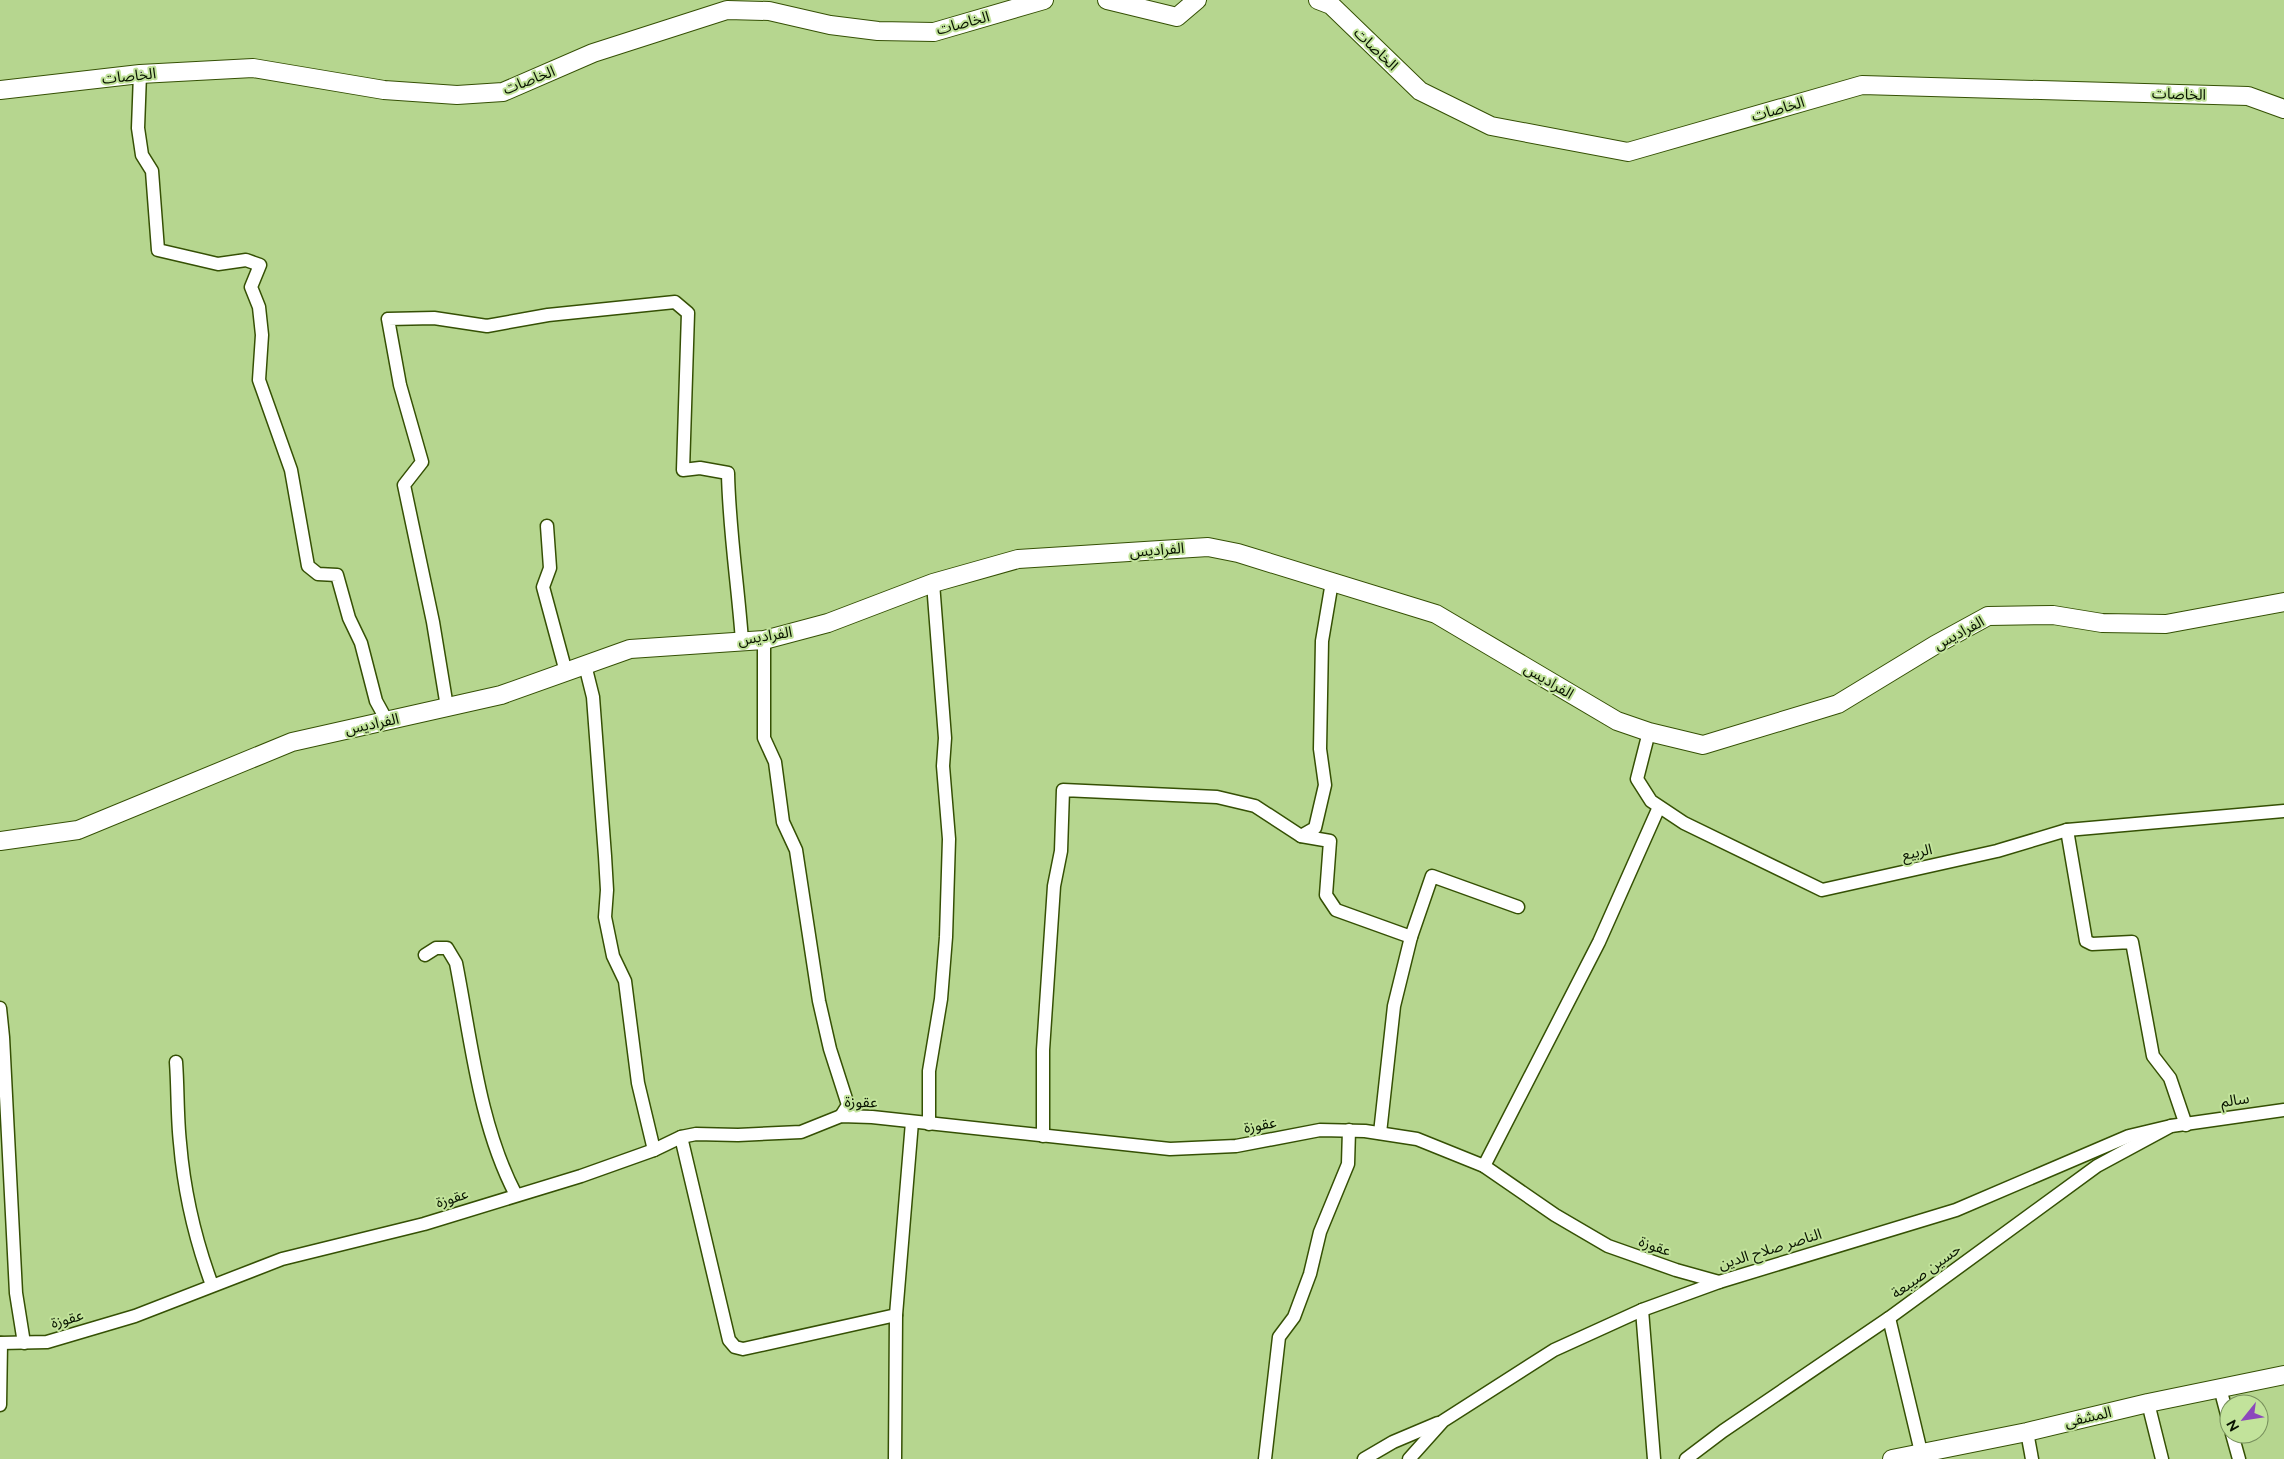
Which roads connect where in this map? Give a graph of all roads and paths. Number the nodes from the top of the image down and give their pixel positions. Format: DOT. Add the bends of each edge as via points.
graph roads {
  1 [pos="1044,0"];
  2 [pos="1107,0"];
  3 [pos="1197,0"];
  4 [pos="1318,0"];
  5 [pos="140,74"];
  6 [pos="0,90"];
  7 [pos="2284,109"];
  8 [pos="547,526"];
  9 [pos="1332,582"];
  10 [pos="933,583"];
  11 [pos="2284,602"];
  12 [pos="764,640"];
  13 [pos="742,641"];
  14 [pos="585,665"];
  15 [pos="566,672"];
  16 [pos="447,707"];
  17 [pos="386,721"];
  18 [pos="1649,732"];
  19 [pos="1659,806"];
  20 [pos="2284,811"];
  21 [pos="2067,830"];
  22 [pos="1301,836"];
  23 [pos="0,841"];
  24 [pos="1518,907"];
  25 [pos="1411,938"];
  26 [pos="426,955"];
  27 [pos="0,1008"];
  28 [pos="176,1062"];
  29 [pos="2284,1110"];
  30 [pos="842,1116"];
  31 [pos="912,1122"];
  32 [pos="929,1124"];
  33 [pos="2188,1124"];
  34 [pos="2171,1126"];
  35 [pos="1349,1130"];
  36 [pos="1380,1133"];
  37 [pos="1043,1136"];
  38 [pos="681,1137"];
  39 [pos="654,1150"];
  40 [pos="1484,1166"];
  41 [pos="516,1195"];
  42 [pos="1719,1282"];
  43 [pos="212,1284"];
  44 [pos="1642,1310"];
  45 [pos="896,1315"];
  46 [pos="1889,1318"];
  47 [pos="24,1342"];
  48 [pos="0,1343"];
  49 [pos="2284,1375"];
  50 [pos="2220,1388"];
  51 [pos="2222,1394"];
  52 [pos="2148,1403"];
  53 [pos="0,1405"];
  54 [pos="1443,1421"];
  55 [pos="2027,1432"];
  56 [pos="2235,1444"];
  57 [pos="1921,1452"];
  58 [pos="896,1459"];
  59 [pos="1265,1459"];
  60 [pos="1364,1459"];
  61 [pos="1409,1459"];
  62 [pos="1654,1459"];
  63 [pos="1686,1459"];
  64 [pos="1892,1459"];
  65 [pos="2032,1459"];
  66 [pos="2162,1459"];
  67 [pos="2239,1459"];
  1 -- 5 [label="street, الخاصات" via="934,32 878,32 769,12 728,10 593,53 503,92 457,95 384,90 253,68"];
  2 -- 3 [label="street" via="1177,17"];
  4 -- 7 [label="street, الخاصات" via="1331,6 1420,91 1491,126 1628,152 1862,85 2248,96"];
  5 -- 6 [label="street, الخاصات"];
  5 -- 17 [label="street" via="138,128 142,155 152,171 158,250 218,264 246,260 260,265 251,287 259,307 262,335 259,380 291,470 308,566 318,574 337,575 349,618 361,643 376,701"];
  8 -- 15 [label="street" via="550,568 543,587"];
  9 -- 10 [label="street, الفراديس" via="1208,547 1018,559"];
  9 -- 18 [label="street, الفراديس" via="1436,614 1617,721"];
  9 -- 22 [label="street" via="1322,641 1320,749 1324,786 1315,828"];
  10 -- 12 [label="street, الفراديس" via="828,623"];
  10 -- 32 [label="street" via="945,738 943,766 948,839 946,937 941,999 929,1071"];
  11 -- 18 [label="street, الفراديس" via="2166,624 2102,624 2052,616 1988,616 1838,704 1703,746"];
  12 -- 13 [label="street, الفراديس"];
  12 -- 30 [label="street" via="764,738 775,762 783,822 796,850 819,1001 848,1105"];
  13 -- 14 [label="street, الفراديس" via="630,649"];
  13 -- 16 [label="street" via="729,520 728,473 700,468 683,470 688,313 675,302 548,315 487,326 434,318 388,319 400,385 422,462 404,485"];
  14 -- 15 [label="street, الفراديس"];
  14 -- 39 [label="street" via="593,697 607,890 605,917 612,956 625,981 638,1083"];
  15 -- 16 [label="street, الفراديس" via="501,695"];
  16 -- 17 [label="street, الفراديس"];
  17 -- 23 [label="street, الفراديس" via="292,742 78,830"];
  18 -- 19 [label="street, الربيع" via="1637,779 1650,801"];
  19 -- 21 [label="street, الربيع" via="1684,823 1822,890 1997,851"];
  19 -- 40 [label="street" via="1596,949"];
  20 -- 21 [label="street, الربيع"];
  21 -- 33 [label="street" via="2086,941 2092,944 2132,942 2153,1056 2170,1078"];
  22 -- 25 [label="street" via="1330,841 1326,895 1336,910"];
  22 -- 37 [label="street" via="1255,806 1217,797 1064,790 1043,1050"];
  24 -- 25 [label="street" via="1432,876"];
  25 -- 36 [label="street" via="1394,1006"];
  26 -- 41 [label="street" via="436,948 447,948 456,963 476,1072 504,1171"];
  27 -- 47 [label="street" via="16,1293"];
  28 -- 43 [label="street" via="180,1142 188,1198 200,1253"];
  29 -- 33 [label="street, سالم"];
  30 -- 31 [label="street, عقوزة"];
  30 -- 38 [label="street, عقوزة" via="801,1132"];
  31 -- 32 [label="street, عقوزة"];
  31 -- 45 [label="street"];
  32 -- 37 [label="street, عقوزة"];
  33 -- 34 [label="street, حسين صيبعة"];
  34 -- 42 [label="street, الناصر صلاح الدين" via="2129,1136 1956,1210"];
  34 -- 46 [label="street, حسين صيبعة" via="2097,1166"];
  35 -- 36 [label="street, عقوزة"];
  35 -- 37 [label="street, عقوزة" via="1320,1130 1236,1146 1170,1149"];
  35 -- 59 [label="street" via="1348,1164 1320,1232 1310,1274 1294,1317 1279,1337"];
  36 -- 40 [label="street, عقوزة" via="1417,1139"];
  38 -- 39 [label="street, عقوزة"];
  38 -- 45 [label="street" via="729,1340 735,1347 742,1349"];
  39 -- 41 [label="street, عقوزة"];
  40 -- 42 [label="street, عقوزة" via="1555,1215 1608,1246"];
  41 -- 43 [label="street, عقوزة" via="424,1224 282,1259"];
  42 -- 44 [label="street, الناصر صلاح الدين"];
  43 -- 47 [label="street, عقوزة" via="135,1316 47,1342"];
  44 -- 54 [label="street, الناصر صلاح الدين" via="1554,1350"];
  44 -- 62 [label="street"];
  45 -- 58 [label="street"];
  46 -- 57 [label="street"];
  46 -- 63 [label="street, حسين صيبعة"];
  47 -- 48 [label="street, عقوزة"];
  48 -- 53 [label="street"];
  49 -- 50 [label="street, المشفى"];
  50 -- 51 [label="street"];
  50 -- 52 [label="street, المشفى"];
  52 -- 55 [label="street, المشفى"];
  52 -- 66 [label="street"];
  54 -- 60 [label="street" via="1393,1442"];
  54 -- 61 [label="street, الناصر صلاح الدين"];
  55 -- 57 [label="street, المشفى"];
  55 -- 65 [label="street"];
  56 -- 67 [label="street"];
  57 -- 64 [label="street, المشفى"];
}
